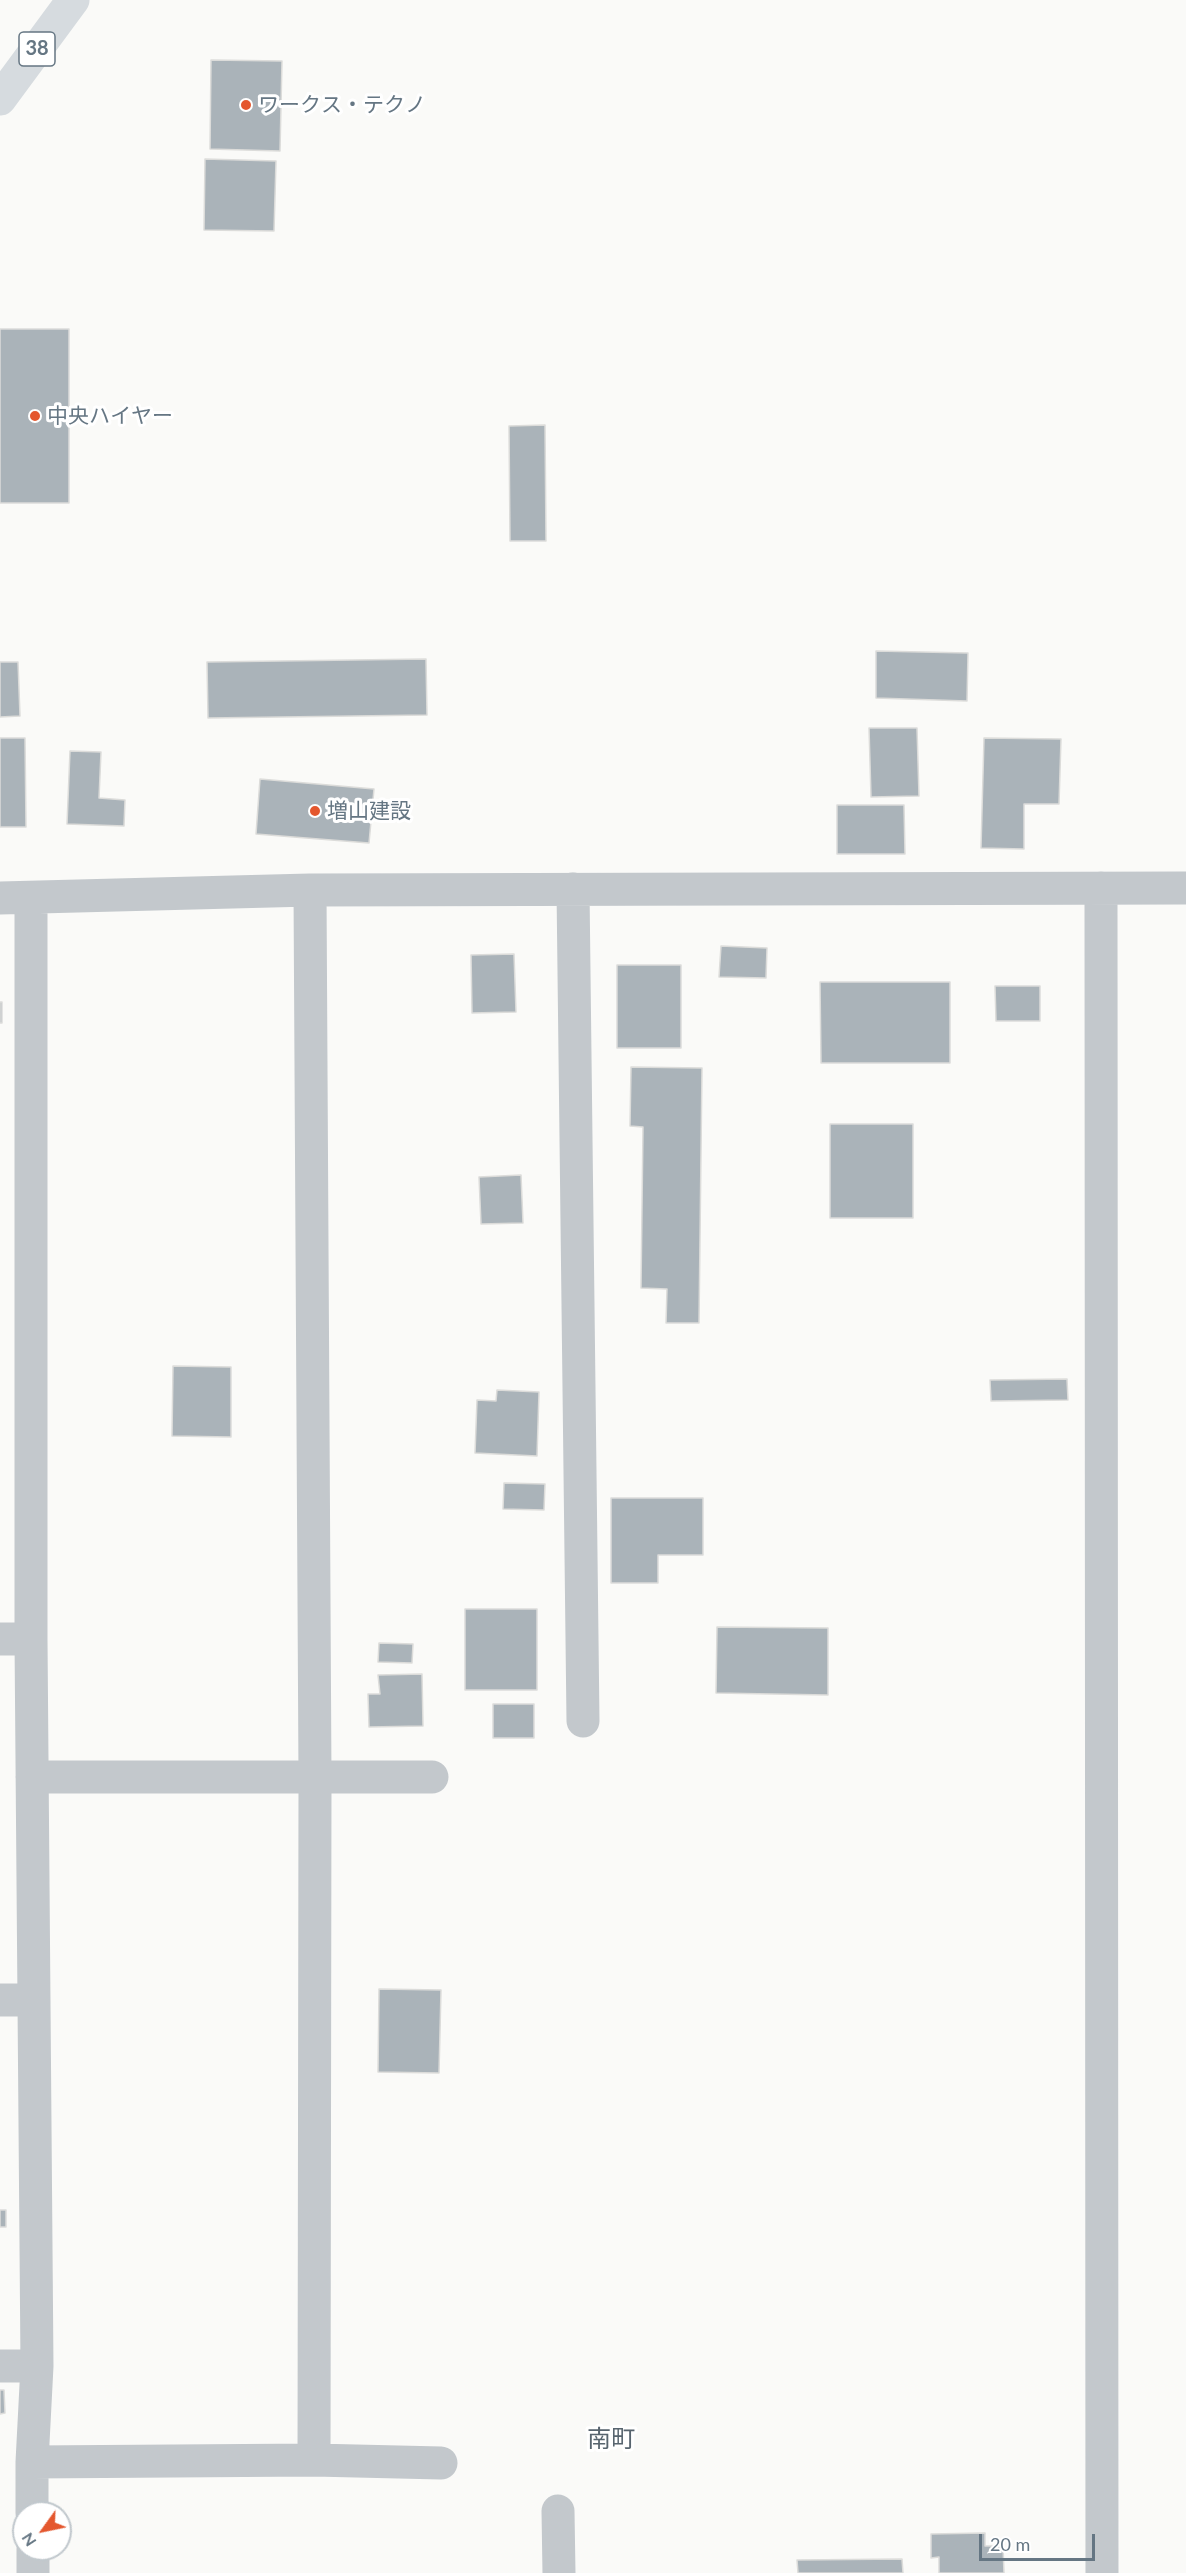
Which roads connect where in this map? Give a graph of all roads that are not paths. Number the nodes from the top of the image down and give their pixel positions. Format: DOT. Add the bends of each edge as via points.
graph roads {
  1 [pos="73,0"];
  2 [pos="0,99"];
  3 [pos="1101,888"];
  4 [pos="1186,888"];
  5 [pos="573,889"];
  6 [pos="310,890"];
  7 [pos="15,898"];
  8 [pos="16,1639"];
  9 [pos="583,1721"];
  10 [pos="315,1776"];
  11 [pos="32,1777"];
  12 [pos="432,1777"];
  13 [pos="0,2000"];
  14 [pos="33,2000"];
  15 [pos="0,2366"];
  16 [pos="37,2366"];
  17 [pos="314,2460"];
  18 [pos="32,2462"];
  19 [pos="441,2463"];
  20 [pos="32,2501"];
  21 [pos="558,2511"];
  22 [pos="559,2573"];
  23 [pos="1102,2573"];
  1 -- 2 [label="highway, 38"];
  3 -- 4 [label="street"];
  3 -- 5 [label="street"];
  3 -- 23 [label="street"];
  5 -- 6 [label="street"];
  5 -- 9 [label="street"];
  6 -- 7 [label="street"];
  6 -- 10 [label="street"];
  7 -- 8 [label="street"];
  8 -- 11 [label="street"];
  10 -- 11 [label="street"];
  10 -- 12 [label="street"];
  10 -- 17 [label="street"];
  11 -- 14 [label="street"];
  13 -- 14 [label="street"];
  14 -- 16 [label="street"];
  15 -- 16 [label="street"];
  16 -- 18 [label="street"];
  17 -- 18 [label="street"];
  17 -- 19 [label="street"];
  18 -- 20 [label="street"];
  21 -- 22 [label="street"];
}
